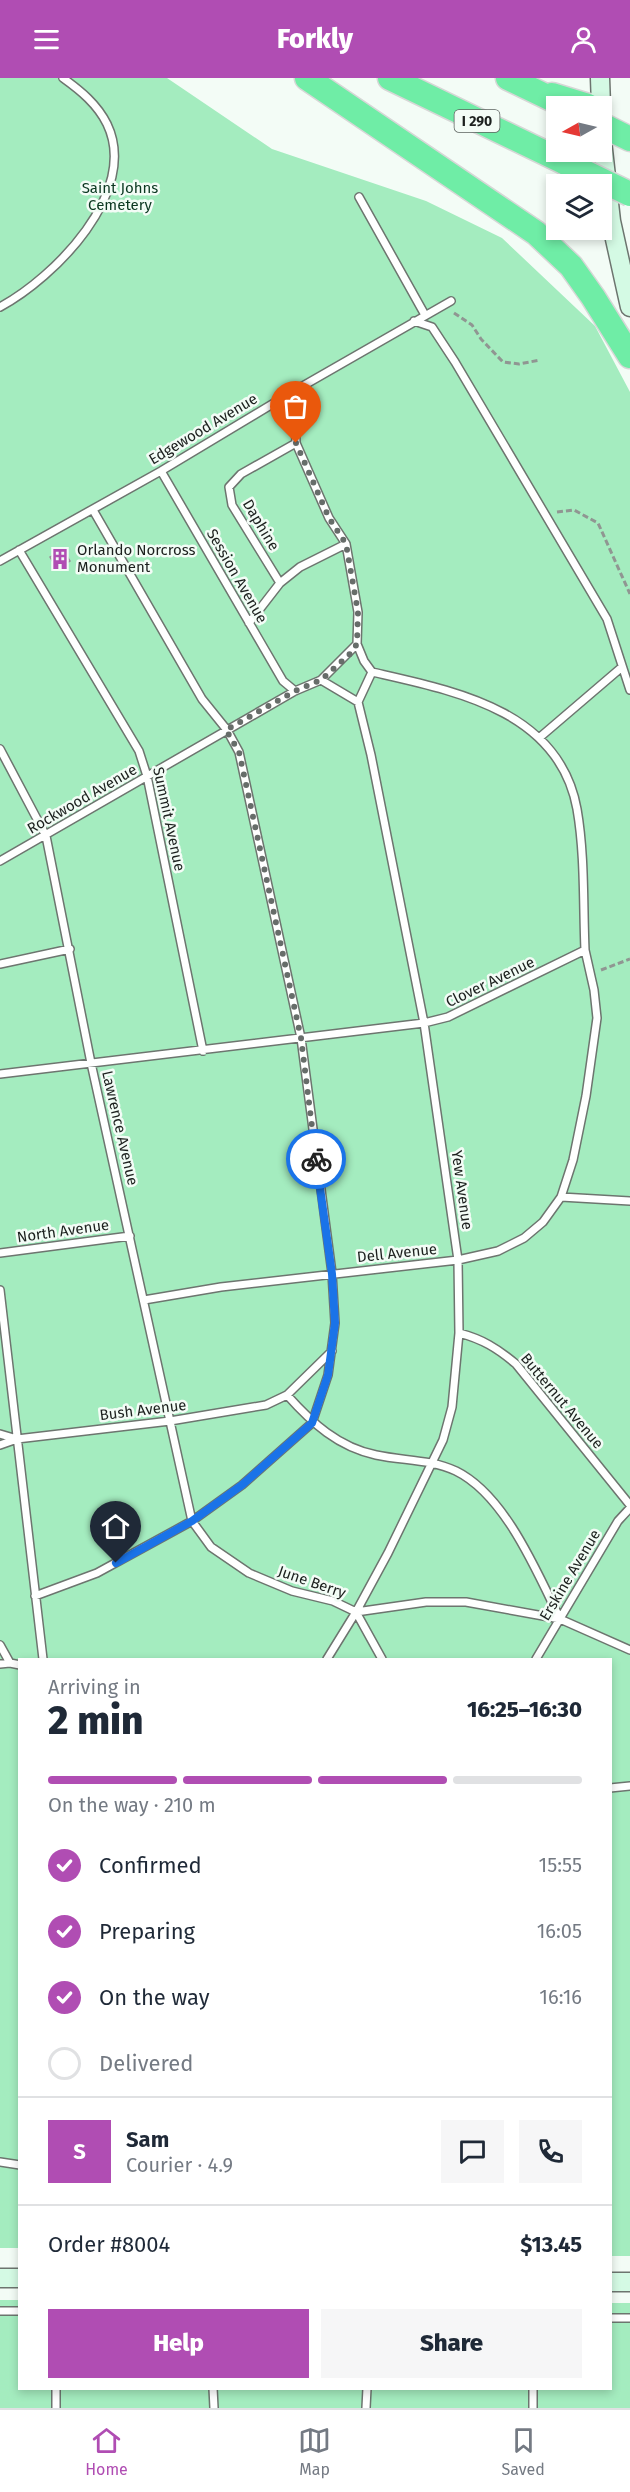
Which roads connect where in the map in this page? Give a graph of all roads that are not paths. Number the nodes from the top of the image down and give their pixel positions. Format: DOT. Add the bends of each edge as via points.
graph roads {
  1 [pos="63,78"];
  2 [pos="307,78"];
  3 [pos="390,78"];
  4 [pos="508,78"];
  5 [pos="600,78"];
  6 [pos="548,96"];
  7 [pos="600,96"];
  8 [pos="612,114"];
  9 [pos="630,120"];
  10 [pos="612,130"];
  11 [pos="630,139"];
  12 [pos="604,162"];
  13 [pos="630,194"];
  14 [pos="359,197"];
  15 [pos="451,301"];
  16 [pos="0,307"];
  17 [pos="630,307"];
  18 [pos="425,315"];
  19 [pos="414,321"];
  20 [pos="630,356"];
  21 [pos="294,390"];
  22 [pos="296,443"];
  23 [pos="161,471"];
  24 [pos="93,510"];
  25 [pos="346,544"];
  26 [pos="0,550"];
  27 [pos="19,550"];
  28 [pos="2,560"];
  29 [pos="280,582"];
  30 [pos="249,623"];
  31 [pos="357,644"];
  32 [pos="622,667"];
  33 [pos="372,672"];
  34 [pos="321,680"];
  35 [pos="630,690"];
  36 [pos="295,691"];
  37 [pos="358,702"];
  38 [pos="226,730"];
  39 [pos="539,738"];
  40 [pos="1,753"];
  41 [pos="147,777"];
  42 [pos="46,836"];
  43 [pos="0,861"];
  44 [pos="70,949"];
  45 [pos="585,950"];
  46 [pos="0,964"];
  47 [pos="424,1023"];
  48 [pos="301,1038"];
  49 [pos="203,1051"];
  50 [pos="91,1063"];
  51 [pos="0,1074"];
  52 [pos="561,1197"];
  53 [pos="630,1201"];
  54 [pos="130,1236"];
  55 [pos="0,1253"];
  56 [pos="458,1260"];
  57 [pos="332,1274"];
  58 [pos="0,1290"];
  59 [pos="144,1300"];
  60 [pos="459,1333"];
  61 [pos="332,1351"];
  62 [pos="4,1354"];
  63 [pos="287,1395"];
  64 [pos="170,1421"];
  65 [pos="312,1423"];
  66 [pos="0,1434"];
  67 [pos="17,1439"];
  68 [pos="0,1445"];
  69 [pos="434,1462"];
  70 [pos="630,1507"];
  71 [pos="192,1521"];
  72 [pos="35,1596"];
  73 [pos="356,1612"];
  74 [pos="560,1618"];
  75 [pos="0,1645"];
  76 [pos="630,1650"];
  77 [pos="43,1658"];
  78 [pos="328,1658"];
  79 [pos="381,1658"];
  80 [pos="537,1658"];
  81 [pos="10,1663"];
  82 [pos="0,1664"];
  83 [pos="18,1665"];
  84 [pos="630,1786"];
  85 [pos="612,1788"];
  86 [pos="0,2162"];
  87 [pos="18,2164"];
  88 [pos="0,2278"];
  89 [pos="18,2278"];
  90 [pos="612,2282"];
  91 [pos="630,2282"];
  92 [pos="0,2311"];
  93 [pos="18,2311"];
  94 [pos="612,2318"];
  95 [pos="630,2318"];
  96 [pos="56,2390"];
  97 [pos="213,2390"];
  98 [pos="367,2390"];
  99 [pos="533,2390"];
  100 [pos="56,2408"];
  101 [pos="214,2408"];
  102 [pos="366,2408"];
  103 [pos="533,2408"];
  1 -- 16 [label="lane" via="94,102 108,125 114,166 110,188 98,213 69,252 41,280"];
  2 -- 20 [label="highway" via="536,233 571,266"];
  3 -- 13 [label="highway, I 290, bridge"];
  4 -- 6 [label="highway"];
  5 -- 7 [label="main road"];
  8 -- 9 [label="highway"];
  10 -- 11 [label="highway"];
  12 -- 17 [label="main road" via="611,221"];
  14 -- 18 [label="lane"];
  15 -- 18 [label="lane, Edgewood Avenue"];
  18 -- 19 [label="lane, Edgewood Avenue"];
  19 -- 21 [label="lane, Edgewood Avenue"];
  19 -- 32 [label="lane" via="432,327 545,513 607,619"];
  21 -- 22 [label="lane"];
  21 -- 23 [label="lane, Edgewood Avenue"];
  22 -- 25 [label="lane" via="329,518"];
  22 -- 29 [label="lane, Daphine" via="241,474 229,487 232,505"];
  23 -- 24 [label="lane, Edgewood Avenue"];
  23 -- 30 [label="lane, Session Avenue"];
  24 -- 27 [label="lane, Edgewood Avenue"];
  24 -- 38 [label="lane" via="202,699"];
  25 -- 29 [label="lane" via="300,567"];
  25 -- 31 [label="lane" via="358,612"];
  26 -- 28 [label="lane"];
  27 -- 28 [label="lane, Edgewood Avenue"];
  27 -- 41 [label="lane, Summit Avenue" via="139,751"];
  29 -- 30 [label="lane"];
  30 -- 36 [label="lane, Session Avenue" via="283,681"];
  31 -- 33 [label="lane"];
  31 -- 34 [label="lane, Rockwood Avenue"];
  32 -- 35 [label="lane"];
  32 -- 39 [label="lane"];
  33 -- 37 [label="lane"];
  33 -- 39 [label="lane" via="445,688 491,705"];
  34 -- 36 [label="lane, Rockwood Avenue"];
  34 -- 37 [label="lane"];
  36 -- 38 [label="lane, Rockwood Avenue"];
  37 -- 47 [label="lane, Yew Avenue"];
  38 -- 41 [label="lane, Rockwood Avenue"];
  38 -- 48 [label="lane" via="239,752"];
  39 -- 45 [label="lane" via="568,779 577,808"];
  40 -- 42 [label="lane, Lawrence Avenue"];
  41 -- 42 [label="lane, Rockwood Avenue"];
  41 -- 49 [label="lane, Summit Avenue"];
  42 -- 43 [label="lane, Rockwood Avenue"];
  42 -- 44 [label="lane, Lawrence Avenue"];
  44 -- 46 [label="lane"];
  44 -- 50 [label="lane, Lawrence Avenue"];
  45 -- 47 [label="lane, Clover Avenue" via="448,1017"];
  45 -- 52 [label="lane, Dell Avenue" via="597,1018 584,1107"];
  47 -- 48 [label="lane, Clover Avenue"];
  47 -- 56 [label="lane, Yew Avenue"];
  48 -- 49 [label="lane, Clover Avenue"];
  48 -- 57 [label="lane"];
  49 -- 50 [label="lane, Clover Avenue"];
  50 -- 51 [label="lane, Clover Avenue"];
  50 -- 54 [label="lane, Lawrence Avenue"];
  52 -- 53 [label="lane"];
  52 -- 56 [label="lane, Dell Avenue" via="543,1222 524,1238 498,1251"];
  54 -- 55 [label="lane, North Avenue"];
  54 -- 59 [label="lane, Lawrence Avenue"];
  56 -- 57 [label="lane, Dell Avenue"];
  56 -- 60 [label="lane, Yew Avenue"];
  57 -- 59 [label="lane, Dell Avenue"];
  57 -- 61 [label="lane"];
  58 -- 62 [label="lane"];
  59 -- 64 [label="lane, Lawrence Avenue"];
  60 -- 69 [label="lane, Yew Avenue" via="452,1407"];
  60 -- 70 [label="lane, Butternut Avenue" via="497,1347 516,1364"];
  61 -- 63 [label="lane, Bush Avenue"];
  61 -- 65 [label="lane"];
  62 -- 67 [label="lane"];
  63 -- 64 [label="lane, Bush Avenue" via="266,1405"];
  63 -- 65 [label="lane"];
  64 -- 67 [label="lane, Bush Avenue"];
  64 -- 71 [label="lane, Lawrence Avenue"];
  65 -- 69 [label="lane" via="346,1445 375,1455"];
  65 -- 71 [label="lane" via="242,1485"];
  66 -- 67 [label="lane, Bush Avenue"];
  67 -- 68 [label="lane"];
  67 -- 72 [label="lane"];
  69 -- 73 [label="lane, Yew Avenue"];
  69 -- 74 [label="lane" via="459,1472 501,1512"];
  70 -- 74 [label="lane, Erskine Avenue"];
  71 -- 72 [label="lane" via="97,1573"];
  71 -- 73 [label="lane, June Berry" via="211,1548 249,1573"];
  72 -- 77 [label="lane"];
  73 -- 74 [label="lane" via="426,1602 466,1602"];
  73 -- 78 [label="lane, Yew Avenue"];
  73 -- 79 [label="lane, June Berry"];
  74 -- 76 [label="lane"];
  74 -- 80 [label="lane, Erskine Avenue"];
  75 -- 81 [label="lane"];
  81 -- 82 [label="lane"];
  81 -- 83 [label="lane"];
  84 -- 85 [label="lane"];
  86 -- 87 [label="lane"];
  88 -- 89 [label="main road"];
  90 -- 91 [label="main road"];
  92 -- 93 [label="lane"];
  94 -- 95 [label="lane"];
  96 -- 100 [label="lane"];
  97 -- 101 [label="lane"];
  98 -- 102 [label="lane"];
  99 -- 103 [label="lane"];
}
